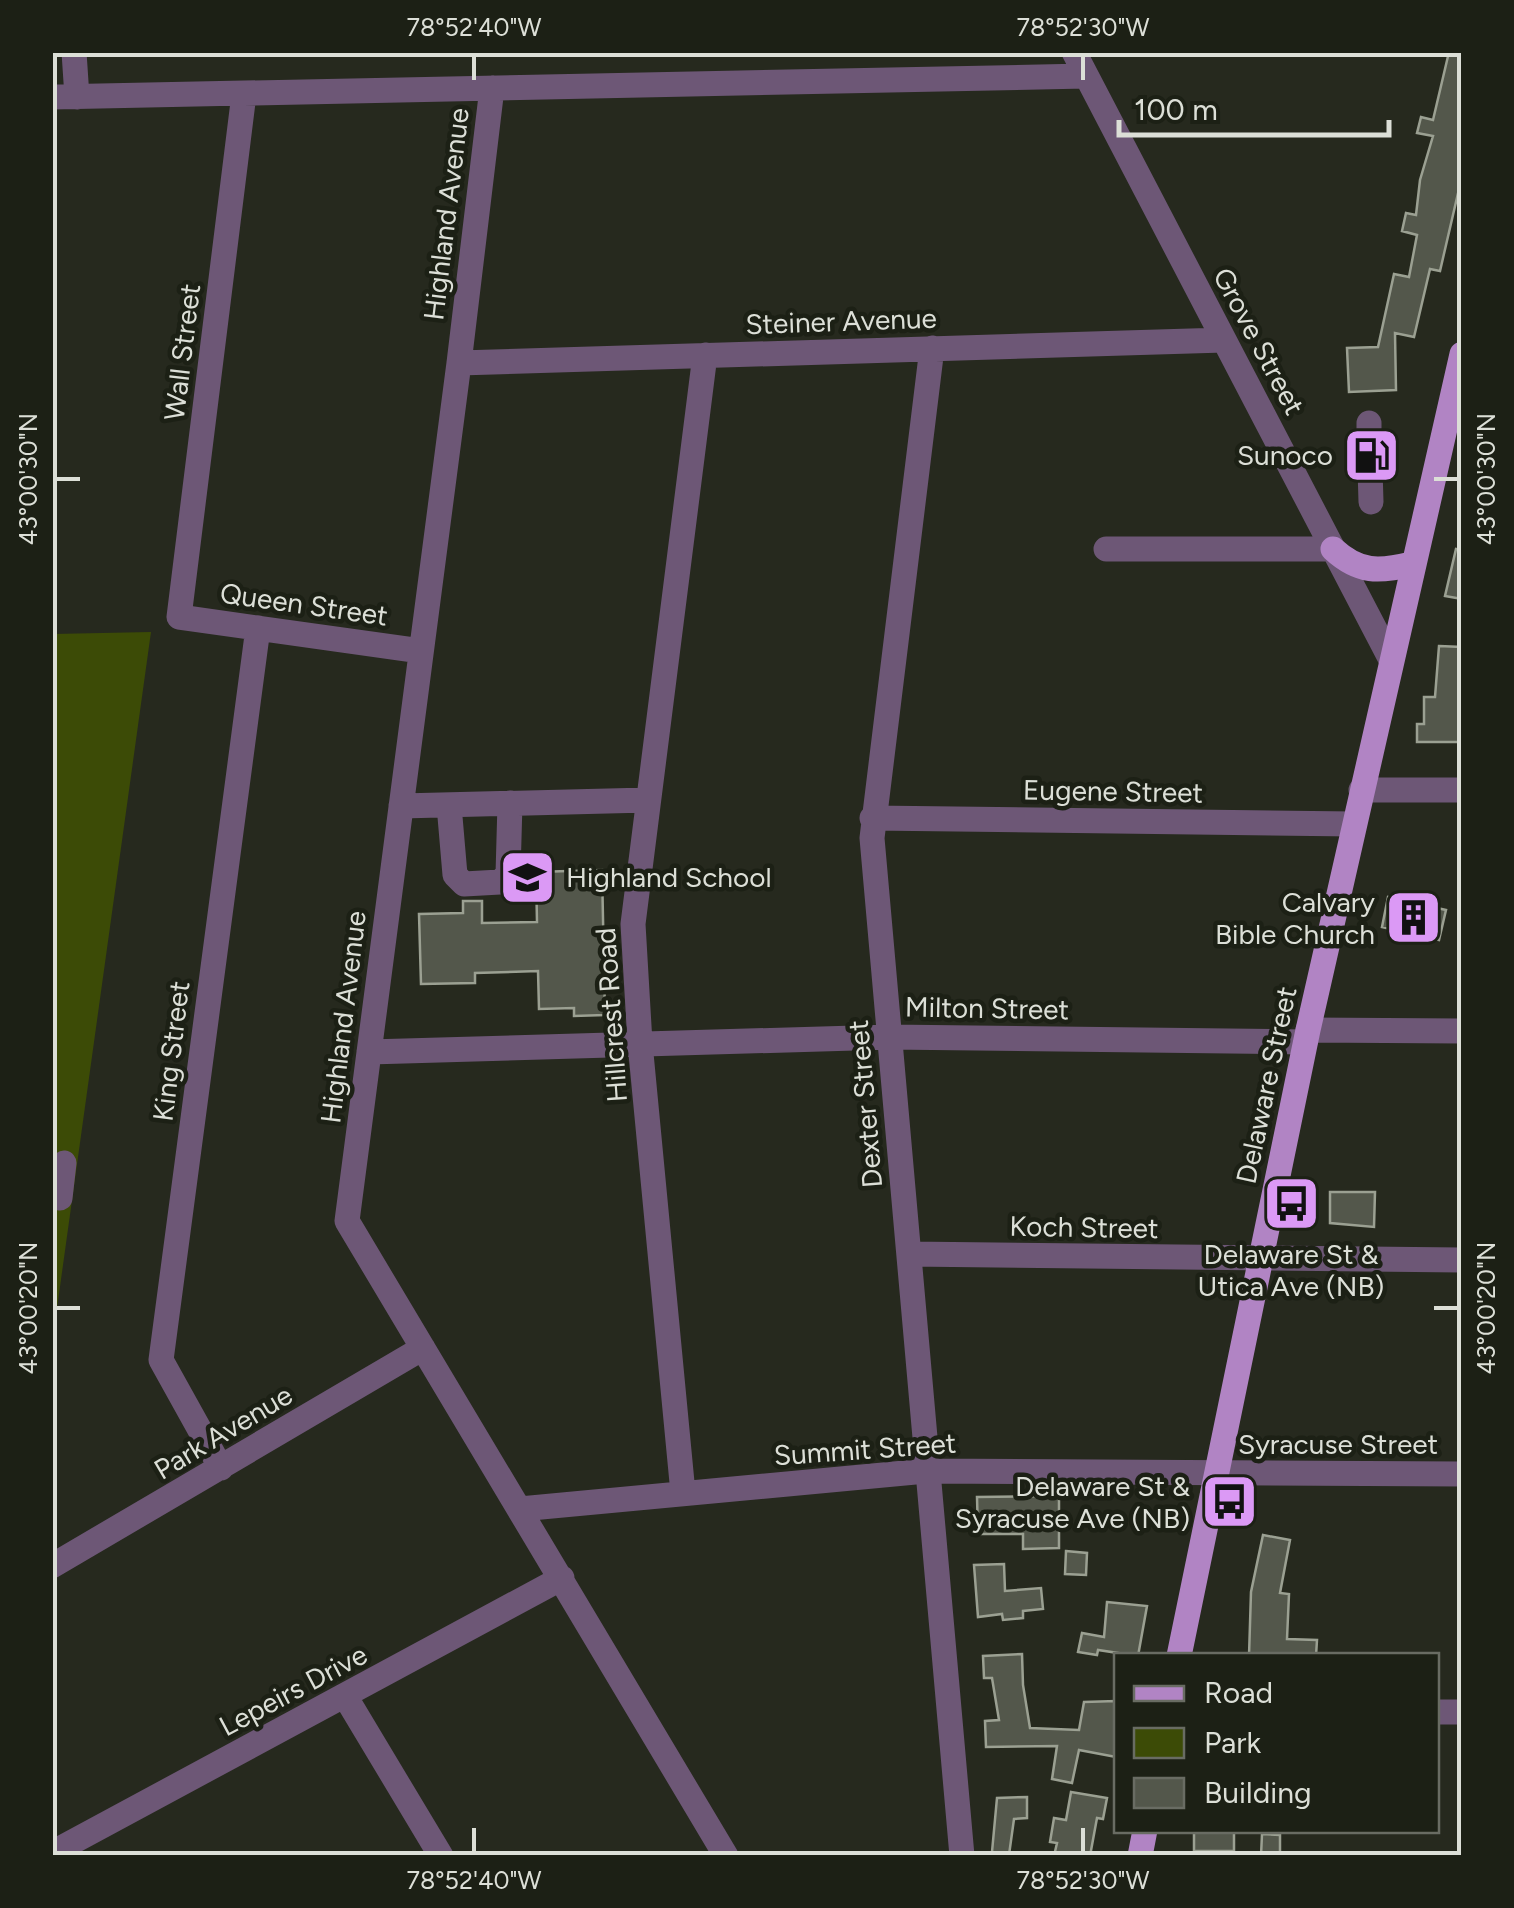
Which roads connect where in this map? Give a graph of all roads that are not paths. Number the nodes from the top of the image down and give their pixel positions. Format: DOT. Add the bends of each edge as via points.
graph roads {
  1 [pos="74,52"];
  2 [pos="1074,52"];
  3 [pos="1086,76"];
  4 [pos="492,88"];
  5 [pos="244,94"];
  6 [pos="65,97"];
  7 [pos="1224,340"];
  8 [pos="932,348"];
  9 [pos="1462,354"];
  10 [pos="705,356"];
  11 [pos="459,363"];
  12 [pos="1370,468"];
  13 [pos="1371,502"];
  14 [pos="1106,549"];
  15 [pos="1333,549"];
  16 [pos="1412,564"];
  17 [pos="178,617"];
  18 [pos="258,628"];
  19 [pos="421,650"];
  20 [pos="1390,658"];
  21 [pos="1361,790"];
  22 [pos="1462,790"];
  23 [pos="648,800"];
  24 [pos="510,804"];
  25 [pos="448,805"];
  26 [pos="400,806"];
  27 [pos="872,818"];
  28 [pos="1354,824"];
  29 [pos="1462,1030"];
  30 [pos="1307,1036"];
  31 [pos="889,1037"];
  32 [pos="640,1043"];
  33 [pos="368,1052"];
  34 [pos="909,1254"];
  35 [pos="1259,1259"];
  36 [pos="1462,1260"];
  37 [pos="422,1348"];
  38 [pos="221,1468"];
  39 [pos="926,1472"];
  40 [pos="1215,1473"];
  41 [pos="1462,1474"];
  42 [pos="684,1493"];
  43 [pos="520,1509"];
  44 [pos="52,1566"];
  45 [pos="562,1578"];
  46 [pos="1180,1653"];
  47 [pos="345,1696"];
  48 [pos="52,1853"];
  49 [pos="441,1856"];
  50 [pos="726,1856"];
  51 [pos="962,1856"];
  1 -- 6 [label="street"];
  2 -- 3 [label="street, Grove Street"];
  3 -- 4 [label="street"];
  3 -- 7 [label="street, Grove Street"];
  4 -- 5 [label="street"];
  4 -- 11 [label="street, Highland Avenue"];
  5 -- 6 [label="street"];
  5 -- 17 [label="street, Wall Street"];
  7 -- 8 [label="street, Steiner Avenue"];
  7 -- 15 [label="street, Grove Street"];
  8 -- 10 [label="street, Steiner Avenue"];
  8 -- 27 [label="street, Dexter Street"];
  9 -- 16 [label="main road, Delaware Street"];
  10 -- 11 [label="street, Steiner Avenue"];
  10 -- 23 [label="street, Hillcrest Road"];
  11 -- 19 [label="street, Highland Avenue"];
  12 -- 13 [label="street"];
  14 -- 15 [label="street"];
  15 -- 16 [label="main road" via="1364,570"];
  15 -- 20 [label="street, Grove Street"];
  16 -- 20 [label="main road, Delaware Street"];
  17 -- 18 [label="street, Queen Street"];
  18 -- 19 [label="street, Queen Street"];
  18 -- 38 [label="street, King Street" via="160,1360"];
  19 -- 26 [label="street, Highland Avenue"];
  20 -- 21 [label="main road, Delaware Street"];
  21 -- 22 [label="street"];
  21 -- 28 [label="main road, Delaware Street"];
  23 -- 24 [label="street"];
  23 -- 32 [label="street, Hillcrest Road" via="633,924"];
  24 -- 25 [label="street"];
  24 -- 25 [label="street" via="508,874 500,882 464,884 455,876"];
  25 -- 26 [label="street"];
  26 -- 33 [label="street, Highland Avenue"];
  27 -- 28 [label="street, Eugene Street"];
  27 -- 31 [label="street, Dexter Street"];
  28 -- 30 [label="main road, Delaware Street"];
  29 -- 30 [label="street, Milton Street"];
  30 -- 31 [label="street, Milton Street"];
  30 -- 35 [label="main road, Delaware Street"];
  31 -- 32 [label="street, Milton Street"];
  31 -- 34 [label="street, Dexter Street"];
  32 -- 33 [label="street, Milton Street"];
  32 -- 42 [label="street, Hillcrest Road"];
  33 -- 37 [label="street, Highland Avenue" via="347,1221"];
  34 -- 35 [label="street, Koch Street"];
  34 -- 39 [label="street, Dexter Street"];
  35 -- 36 [label="street, Koch Street"];
  35 -- 40 [label="main road, Delaware Street"];
  37 -- 38 [label="street, Park Avenue"];
  37 -- 43 [label="street, Highland Avenue"];
  38 -- 44 [label="street, Park Avenue"];
  39 -- 40 [label="street, Summit Street"];
  39 -- 42 [label="street, Summit Street"];
  39 -- 51 [label="street, Dexter Street"];
  40 -- 41 [label="street, Syracuse Street"];
  40 -- 46 [label="main road, Delaware Street"];
  42 -- 43 [label="street, Summit Street"];
  43 -- 45 [label="street, Highland Avenue"];
  45 -- 47 [label="street, Lepeirs Drive"];
  45 -- 50 [label="street, Highland Avenue"];
  47 -- 48 [label="street, Lepeirs Drive"];
  47 -- 49 [label="street"];
}
